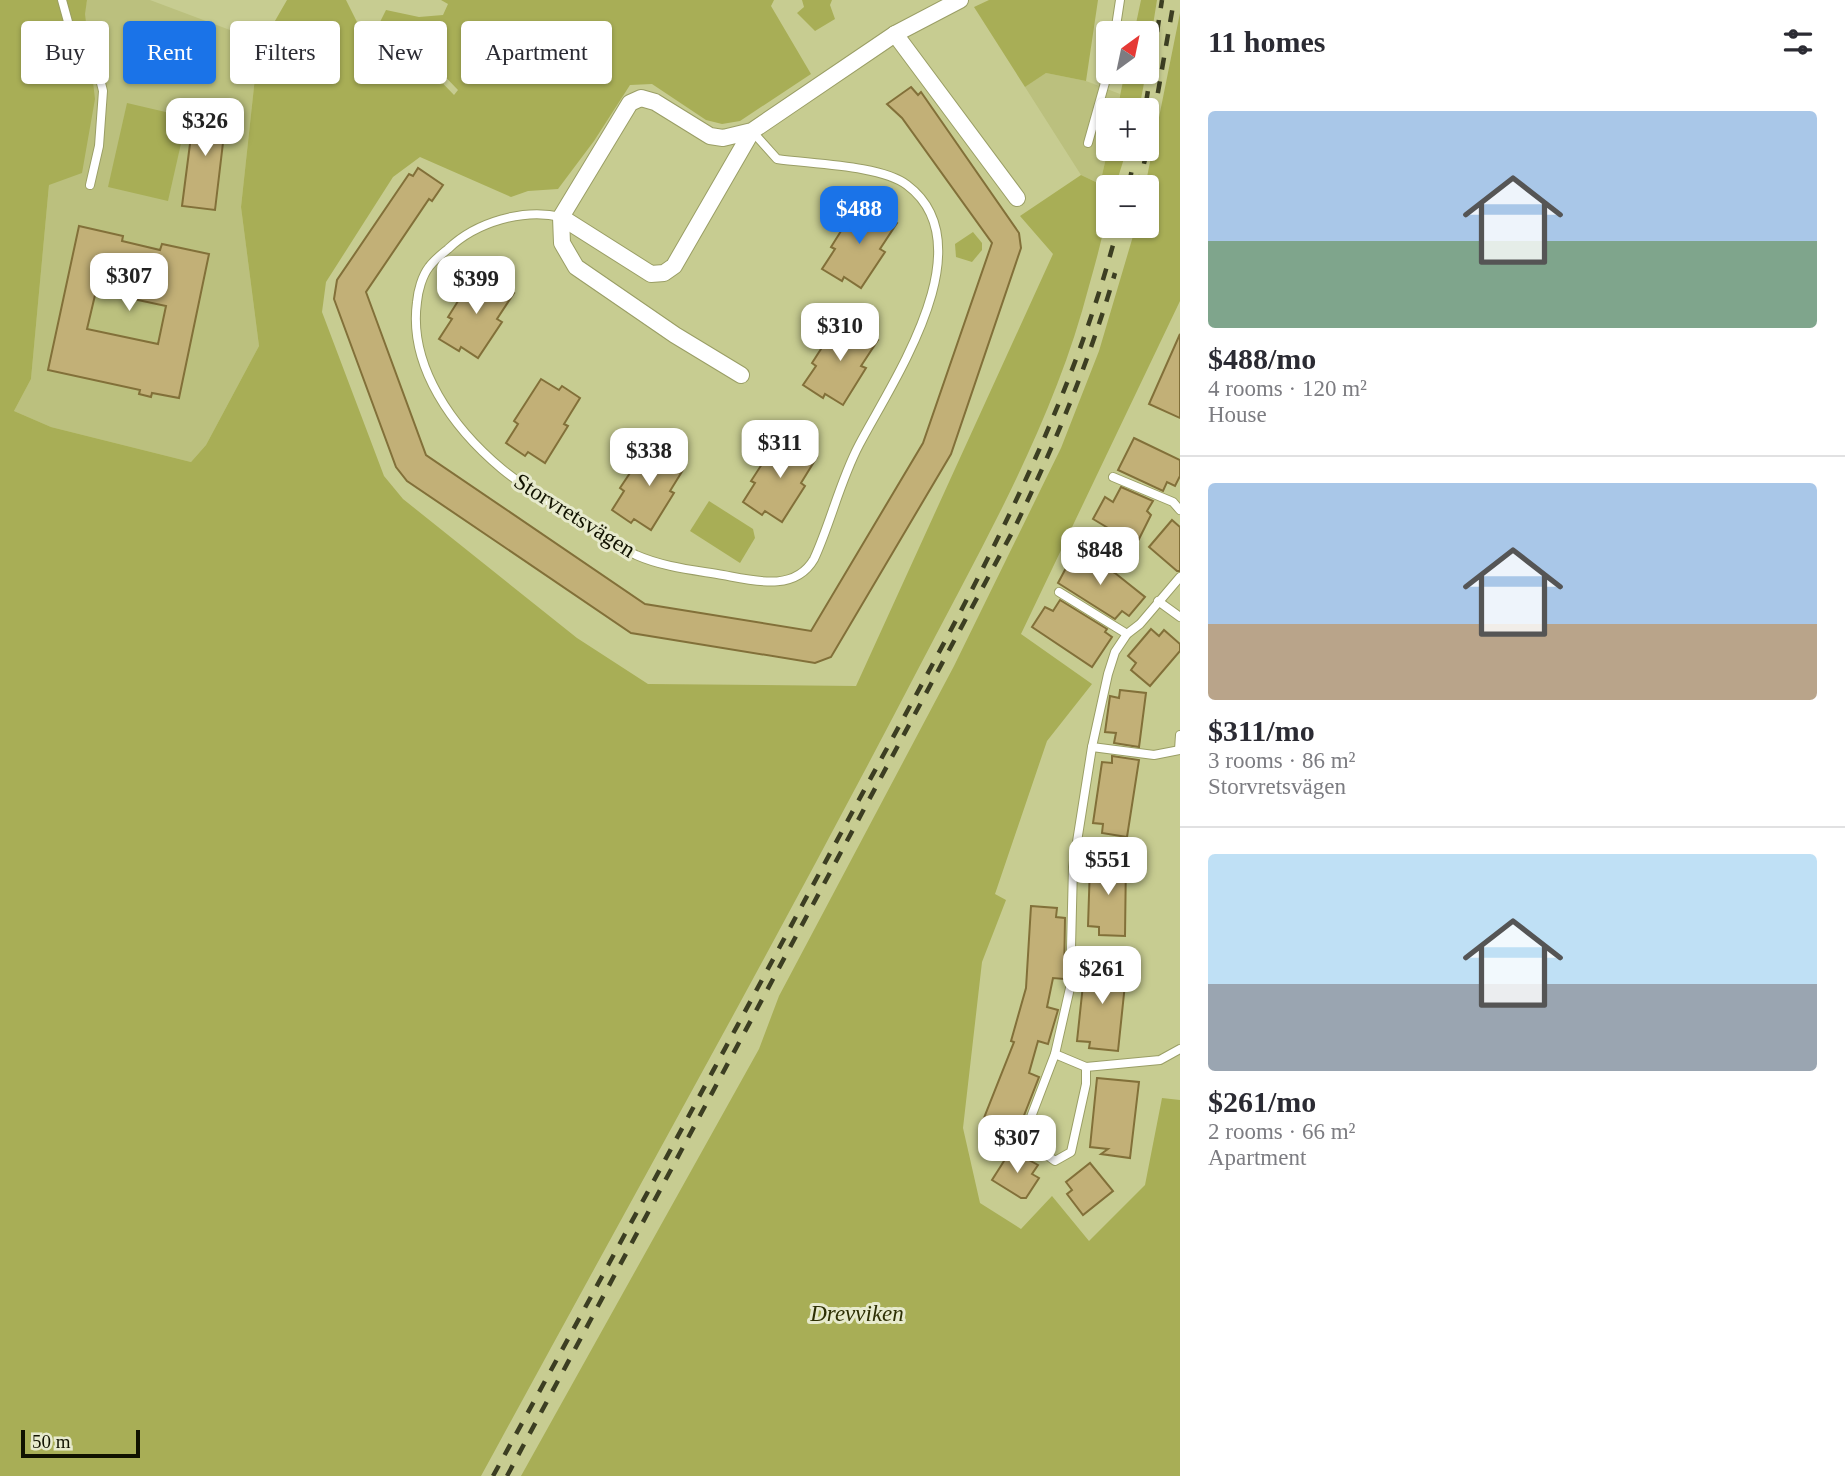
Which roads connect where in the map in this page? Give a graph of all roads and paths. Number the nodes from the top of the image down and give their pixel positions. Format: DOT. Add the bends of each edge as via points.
graph roads {
  1 [pos="62,0"];
  2 [pos="960,0"];
  3 [pos="1121,0"];
  4 [pos="1117,21"];
  5 [pos="895,34"];
  6 [pos="1105,84"];
  7 [pos="752,131"];
  8 [pos="1088,143"];
  9 [pos="90,185"];
  10 [pos="1017,198"];
  11 [pos="561,217"];
  12 [pos="741,375"];
  13 [pos="1113,477"];
  14 [pos="1180,493"];
  15 [pos="1173,502"];
  16 [pos="1180,510"];
  17 [pos="1180,577"];
  18 [pos="1059,592"];
  19 [pos="1158,601"];
  20 [pos="1180,617"];
  21 [pos="1127,634"];
  22 [pos="1180,735"];
  23 [pos="1092,747"];
  24 [pos="1180,750"];
  25 [pos="1180,1049"];
  26 [pos="1055,1054"];
  27 [pos="1086,1067"];
  1 -- 9 [label="lane" via="70,29 99,75 103,91 99,146"];
  2 -- 5 [label="street, Storvretsvägen"];
  3 -- 4 [label="lane"];
  5 -- 7 [label="street, Storvretsvägen"];
  5 -- 10 [label="street"];
  6 -- 8 [label="lane"];
  7 -- 11 [label="street, Storvretsvägen" via="723,138 710,136 641,98 630,103"];
  7 -- 11 [label="street, Storvretsvägen" via="674,266 664,273 652,274"];
  7 -- 11 [label="lane, Storvretsvägen" via="777,159 875,172 903,182 925,206 940,249 921,324 854,457 814,559 794,579 754,581 665,564 626,550 513,478 441,401 417,346 417,296 428,267 452,245 495,222 521,214"];
  11 -- 12 [label="street" via="562,243 576,267"];
  13 -- 15 [label="lane"];
  14 -- 15 [label="lane"];
  15 -- 16 [label="lane"];
  17 -- 19 [label="lane"];
  18 -- 21 [label="lane"];
  19 -- 20 [label="lane"];
  19 -- 21 [label="lane"];
  21 -- 23 [label="lane" via="1108,674"];
  22 -- 24 [label="lane"];
  23 -- 24 [label="lane" via="1154,755"];
  23 -- 26 [label="lane" via="1073,867 1070,988"];
  25 -- 27 [label="lane" via="1160,1060"];
  26 -- 27 [label="lane"];
  26 -- 27 [label="lane" via="1023,1138 1055,1161 1072,1152"];
}
